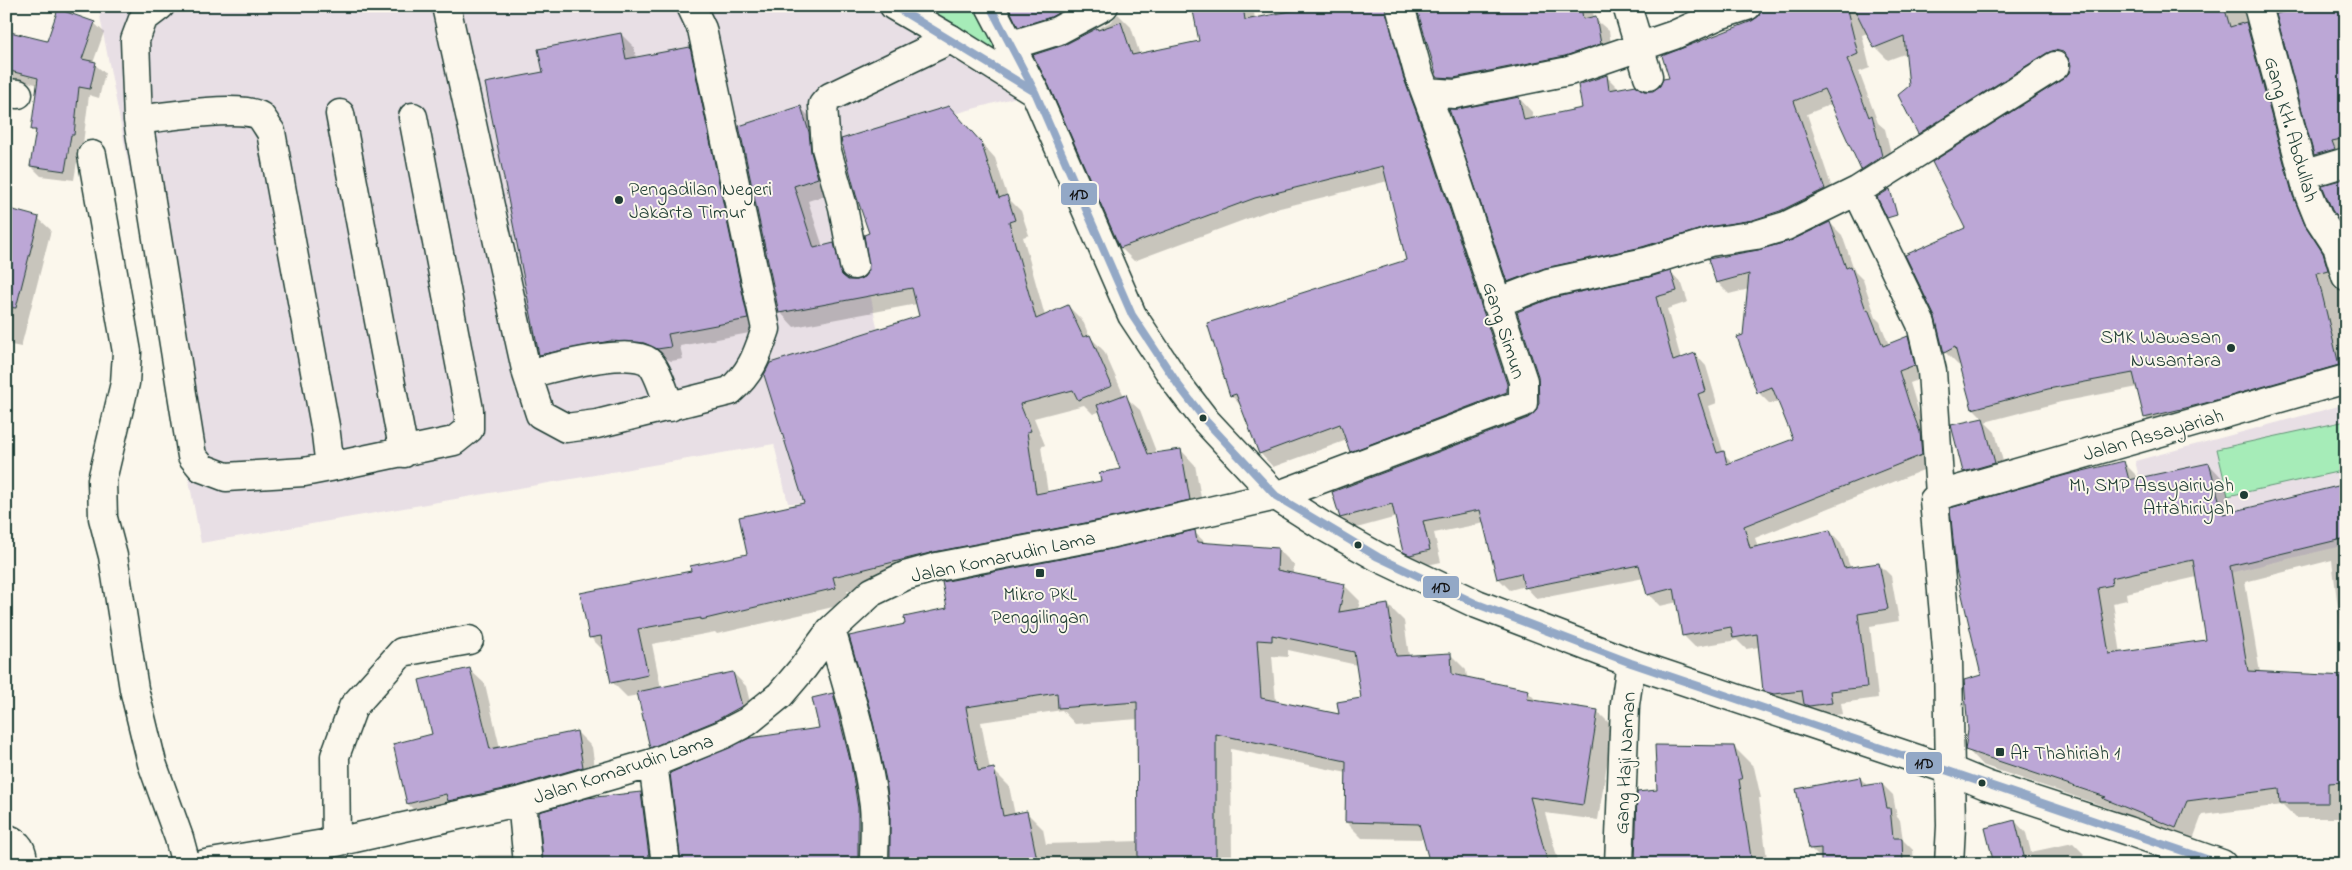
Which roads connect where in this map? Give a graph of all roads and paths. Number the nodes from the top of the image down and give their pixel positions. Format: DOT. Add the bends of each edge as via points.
graph roads {
  1 [pos="160,6"];
  2 [pos="691,6"];
  3 [pos="894,6"];
  4 [pos="990,6"];
  5 [pos="1104,6"];
  6 [pos="1400,6"];
  7 [pos="1627,6"];
  8 [pos="1747,6"];
  9 [pos="2258,6"];
  10 [pos="449,7"];
  11 [pos="950,39"];
  12 [pos="1009,46"];
  13 [pos="1640,46"];
  14 [pos="2055,66"];
  15 [pos="1648,76"];
  16 [pos="1035,92"];
  17 [pos="1426,92"];
  18 [pos="340,114"];
  19 [pos="413,117"];
  20 [pos="138,120"];
  21 [pos="92,154"];
  22 [pos="2346,162"];
  23 [pos="2303,175"];
  24 [pos="1857,191"];
  25 [pos="854,265"];
  26 [pos="2346,276"];
  27 [pos="1496,303"];
  28 [pos="526,374"];
  29 [pos="2346,379"];
  30 [pos="670,407"];
  31 [pos="404,453"];
  32 [pos="330,467"];
  33 [pos="1940,495"];
  34 [pos="1276,496"];
  35 [pos="830,630"];
  36 [pos="469,640"];
  37 [pos="1631,662"];
  38 [pos="653,763"];
  39 [pos="1950,770"];
  40 [pos="522,801"];
  41 [pos="6,838"];
  42 [pos="336,842"];
  43 [pos="23,864"];
  44 [pos="186,864"];
  45 [pos="205,864"];
  46 [pos="528,864"];
  47 [pos="666,864"];
  48 [pos="874,864"];
  49 [pos="1619,864"];
  50 [pos="1949,864"];
  51 [pos="2222,864"];
  1 -- 20 [label="street" via="143,19 135,40"];
  2 -- 30 [label="street" via="702,29 766,329 753,366 730,391"];
  3 -- 11 [label="street"];
  4 -- 12 [label="street"];
  5 -- 12 [label="street" via="1057,31"];
  6 -- 17 [label="street, Gang Simun"];
  7 -- 13 [label="street"];
  8 -- 13 [label="street"];
  9 -- 23 [label="street, Gang KH. Abdullah"];
  10 -- 28 [label="street"];
  11 -- 16 [label="street"];
  11 -- 25 [label="street" via="830,97 823,105 826,148 843,207"];
  12 -- 16 [label="street"];
  13 -- 15 [label="street"];
  13 -- 17 [label="street" via="1568,71 1455,94"];
  14 -- 24 [label="street"];
  16 -- 34 [label="street" via="1132,315 1206,421"];
  17 -- 27 [label="street, Gang Simun"];
  18 -- 31 [label="street"];
  19 -- 31 [label="street" via="469,410 469,429 454,441"];
  20 -- 32 [label="street" via="202,112 248,112 260,116 271,132"];
  20 -- 32 [label="street" via="192,456 202,468 226,477"];
  21 -- 44 [label="street" via="127,352 125,383 102,480 103,518 113,556 134,689 152,763"];
  22 -- 23 [label="street"];
  23 -- 26 [label="street, Gang KH. Abdullah" via="2318,217 2337,246"];
  24 -- 27 [label="street" via="1824,209 1771,230 1548,283"];
  24 -- 33 [label="street" via="1921,324 1932,371"];
  27 -- 34 [label="street, Gang Simun" via="1523,381 1523,403"];
  28 -- 30 [label="street" via="592,358 641,357 651,364"];
  28 -- 30 [label="street" via="540,414 566,428"];
  29 -- 33 [label="street, Jalan Assayariah"];
  31 -- 32 [label="street"];
  33 -- 39 [label="street" via="1934,500 1933,508 1948,660"];
  34 -- 35 [label="street, Jalan Komarudin Lama" via="905,576 872,592"];
  34 -- 37 [label="street" via="1378,557 1477,604"];
  35 -- 38 [label="street, Jalan Komarudin Lama" via="780,695 747,722"];
  35 -- 48 [label="street" via="867,762 874,808"];
  36 -- 42 [label="street" via="402,652 353,707 335,756"];
  37 -- 39 [label="street"];
  37 -- 49 [label="street, Gang Haji Naman" via="1625,704"];
  38 -- 40 [label="street, Jalan Komarudin Lama"];
  38 -- 47 [label="street"];
  39 -- 50 [label="street"];
  39 -- 51 [label="street" via="1977,782"];
  40 -- 42 [label="street, Jalan Komarudin Lama"];
  40 -- 46 [label="street"];
  41 -- 43 [label="street" via="17,843 23,854"];
  42 -- 45 [label="street, Jalan Komarudin Lama"];
}
